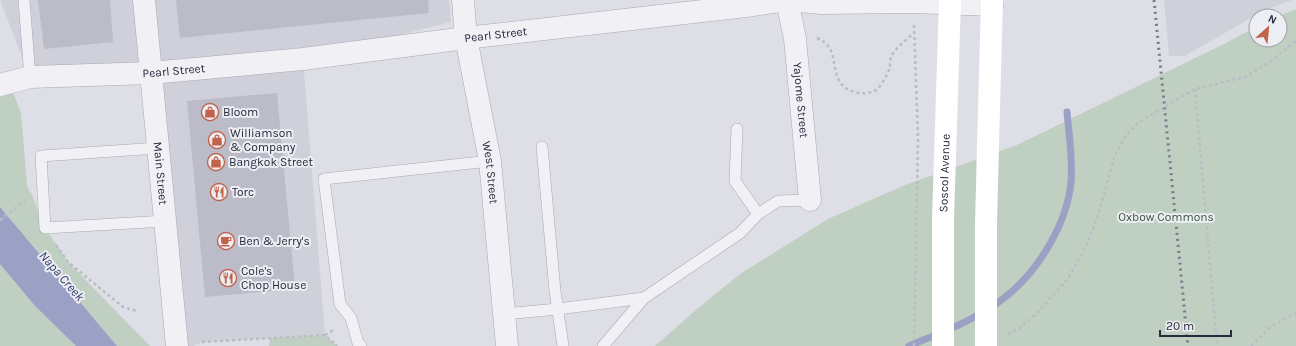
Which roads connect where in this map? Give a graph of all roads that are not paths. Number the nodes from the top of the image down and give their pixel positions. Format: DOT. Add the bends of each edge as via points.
graph roads {
  1 [pos="24,0"];
  2 [pos="144,0"];
  3 [pos="463,0"];
  4 [pos="787,0"];
  5 [pos="950,2"];
  6 [pos="992,2"];
  7 [pos="466,38"];
  8 [pos="151,73"];
  9 [pos="30,78"];
  10 [pos="0,85"];
  11 [pos="737,129"];
  12 [pos="542,147"];
  13 [pos="158,148"];
  14 [pos="490,161"];
  15 [pos="810,200"];
  16 [pos="758,214"];
  17 [pos="166,221"];
  18 [pos="644,298"];
  19 [pos="558,309"];
  20 [pos="504,314"];
  21 [pos="177,346"];
  22 [pos="361,346"];
  23 [pos="507,346"];
  24 [pos="563,346"];
  25 [pos="603,346"];
  26 [pos="943,346"];
  27 [pos="986,346"];
  1 -- 9 [label="lane"];
  2 -- 8 [label="street, Main Street"];
  3 -- 7 [label="street, West Street"];
  4 -- 5 [label="street, Pearl Street" via="822,3"];
  4 -- 7 [label="street, Pearl Street"];
  4 -- 15 [label="street, Yajome Street" via="795,39"];
  5 -- 6 [label="street, Pearl Street"];
  5 -- 26 [label="main road, Soscol Avenue" via="943,219"];
  6 -- 27 [label="main road, bridge" via="986,226"];
  7 -- 8 [label="street, Pearl Street" via="303,59"];
  7 -- 14 [label="street, West Street"];
  8 -- 9 [label="street, Pearl Street"];
  8 -- 13 [label="street, Main Street"];
  9 -- 10 [label="street, Pearl Street"];
  11 -- 16 [label="lane" via="735,181"];
  12 -- 19 [label="lane"];
  13 -- 17 [label="street, Main Street"];
  13 -- 17 [label="lane" via="41,156 45,228"];
  14 -- 20 [label="street, West Street"];
  14 -- 22 [label="lane" via="324,179 340,304 350,318"];
  15 -- 16 [label="lane" via="778,201"];
  16 -- 18 [label="lane" via="740,233"];
  17 -- 21 [label="street, Main Street"];
  18 -- 19 [label="lane"];
  18 -- 25 [label="lane"];
  19 -- 20 [label="lane"];
  19 -- 24 [label="lane"];
  20 -- 23 [label="street, West Street"];
}
